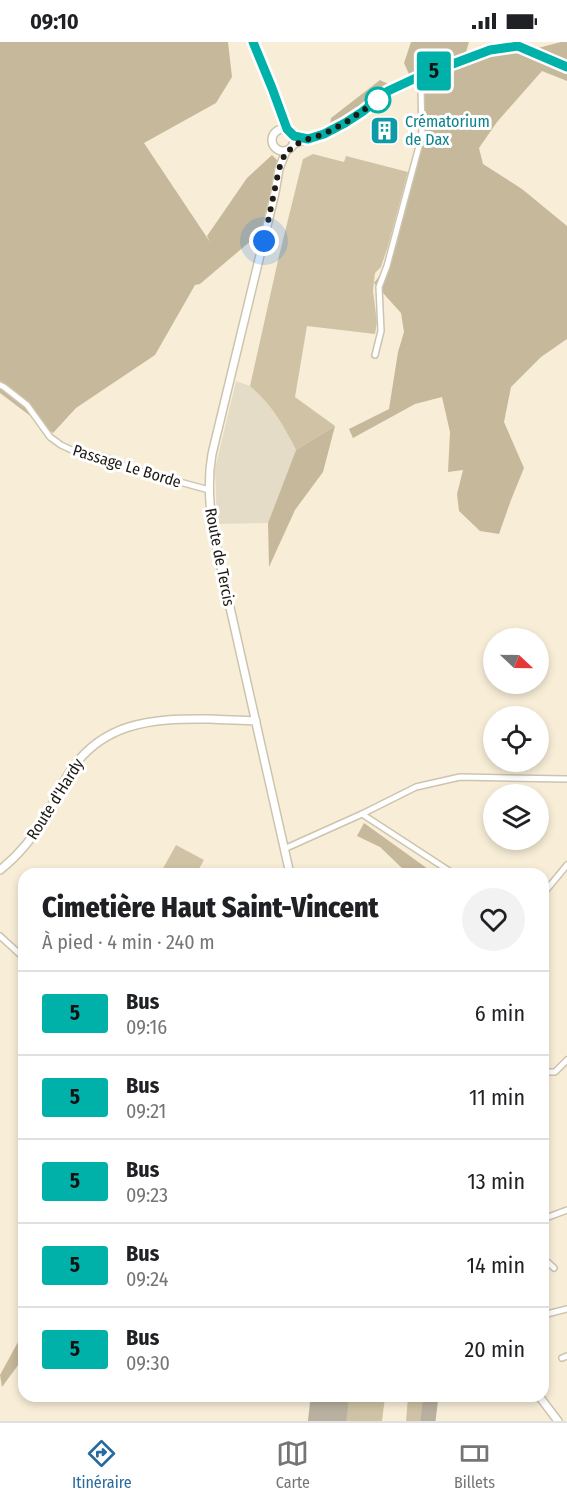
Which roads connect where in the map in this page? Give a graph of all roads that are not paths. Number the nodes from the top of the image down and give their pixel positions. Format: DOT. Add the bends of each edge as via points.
graph roads {
  1 [pos="253,42"];
  2 [pos="567,67"];
  3 [pos="418,77"];
  4 [pos="281,115"];
  5 [pos="287,129"];
  6 [pos="278,131"];
  7 [pos="294,136"];
  8 [pos="308,139"];
  9 [pos="294,145"];
  10 [pos="277,150"];
  11 [pos="286,151"];
  12 [pos="279,169"];
  13 [pos="375,355"];
  14 [pos="0,385"];
  15 [pos="209,490"];
  16 [pos="256,721"];
  17 [pos="567,779"];
  18 [pos="362,814"];
  19 [pos="284,849"];
  20 [pos="567,865"];
  21 [pos="289,868"];
  22 [pos="445,868"];
  23 [pos="0,870"];
  24 [pos="549,887"];
  25 [pos="0,936"];
  26 [pos="18,952"];
  27 [pos="567,1060"];
  28 [pos="549,1072"];
  29 [pos="567,1210"];
  30 [pos="549,1217"];
  31 [pos="549,1263"];
  32 [pos="554,1268"];
  33 [pos="567,1309"];
  34 [pos="549,1314"];
  35 [pos="544,1402"];
  36 [pos="558,1421"];
  1 -- 4 [label="main road"];
  2 -- 3 [label="street" via="518,46 490,50"];
  3 -- 8 [label="street" via="388,91 345,123"];
  3 -- 13 [label="street" via="422,135 379,287 381,331"];
  4 -- 5 [label="main road"];
  4 -- 6 [label="main road"];
  5 -- 6 [label="main road"];
  5 -- 7 [label="main road"];
  6 -- 10 [label="main road" via="272,138"];
  7 -- 8 [label="street"];
  7 -- 9 [label="main road"];
  8 -- 9 [label="street"];
  9 -- 11 [label="main road"];
  10 -- 11 [label="main road"];
  10 -- 12 [label="main road, Route de Tercis"];
  11 -- 12 [label="main road, Route de Tercis"];
  12 -- 15 [label="main road, Route de Tercis" via="212,454"];
  14 -- 15 [label="street, Passage Le Borde" via="27,405 50,437 61,445"];
  15 -- 16 [label="main road, Route de Tercis" via="214,534"];
  16 -- 19 [label="main road, Route de Tercis"];
  16 -- 23 [label="main road, Route d'Hardy" via="166,719 131,726 106,738 83,753 36,832"];
  17 -- 18 [label="street" via="460,777 416,787"];
  18 -- 19 [label="street"];
  18 -- 22 [label="street"];
  19 -- 21 [label="main road, Route de Tercis"];
  20 -- 24 [label="street"];
  25 -- 26 [label="street"];
  27 -- 28 [label="street" via="555,1072"];
  29 -- 30 [label="street"];
  31 -- 32 [label="street"];
  33 -- 34 [label="street"];
  35 -- 36 [label="main road"];
}
